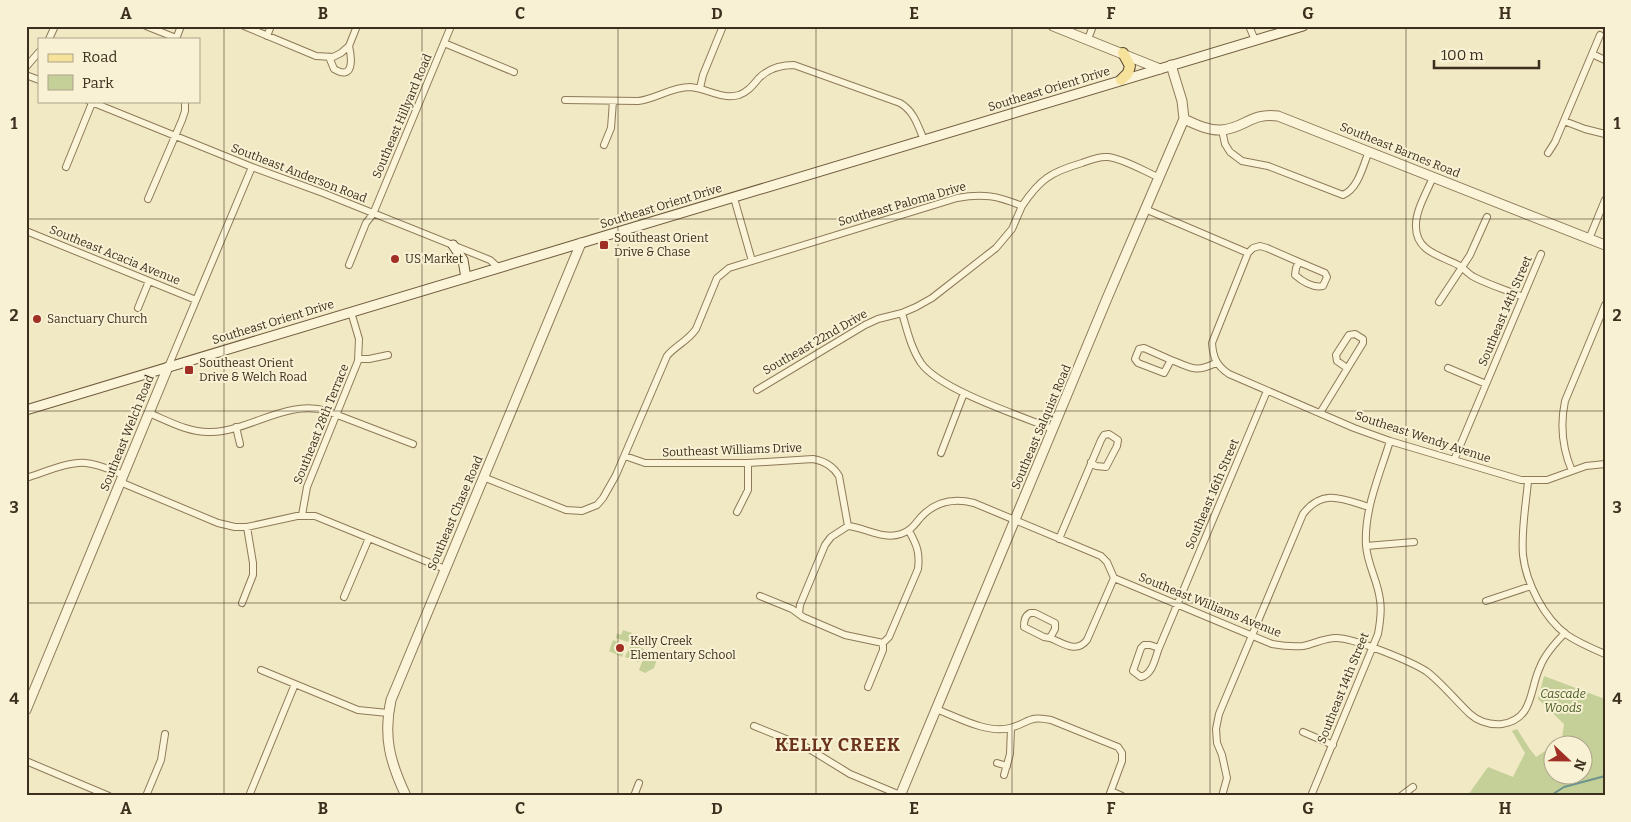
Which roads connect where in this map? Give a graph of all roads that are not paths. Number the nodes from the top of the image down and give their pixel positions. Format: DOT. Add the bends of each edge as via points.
graph roads {
  1 [pos="55,26"];
  2 [pos="146,26"];
  3 [pos="181,26"];
  4 [pos="244,26"];
  5 [pos="271,26"];
  6 [pos="357,26"];
  7 [pos="451,26"];
  8 [pos="723,26"];
  9 [pos="1053,26"];
  10 [pos="1093,26"];
  11 [pos="1249,26"];
  12 [pos="1303,26"];
  13 [pos="1600,34"];
  14 [pos="267,36"];
  15 [pos="49,38"];
  16 [pos="176,38"];
  17 [pos="1088,40"];
  18 [pos="1255,40"];
  19 [pos="444,43"];
  20 [pos="349,46"];
  21 [pos="38,53"];
  22 [pos="1123,53"];
  23 [pos="1592,54"];
  24 [pos="329,57"];
  25 [pos="1605,60"];
  26 [pos="1171,65"];
  27 [pos="26,67"];
  28 [pos="1160,69"];
  29 [pos="514,72"];
  30 [pos="26,75"];
  31 [pos="38,80"];
  32 [pos="1121,80"];
  33 [pos="700,88"];
  34 [pos="566,100"];
  35 [pos="613,101"];
  36 [pos="91,102"];
  37 [pos="185,102"];
  38 [pos="1184,119"];
  39 [pos="1564,121"];
  40 [pos="1222,130"];
  41 [pos="1605,134"];
  42 [pos="175,136"];
  43 [pos="924,140"];
  44 [pos="604,145"];
  45 [pos="1369,151"];
  46 [pos="1548,153"];
  47 [pos="66,167"];
  48 [pos="252,167"];
  49 [pos="1158,176"];
  50 [pos="1433,177"];
  51 [pos="734,198"];
  52 [pos="148,199"];
  53 [pos="1605,200"];
  54 [pos="1022,206"];
  55 [pos="1144,210"];
  56 [pos="373,214"];
  57 [pos="1487,217"];
  58 [pos="26,231"];
  59 [pos="1589,239"];
  60 [pos="581,244"];
  61 [pos="453,245"];
  62 [pos="1605,245"];
  63 [pos="1248,253"];
  64 [pos="1541,254"];
  65 [pos="752,261"];
  66 [pos="1299,262"];
  67 [pos="349,265"];
  68 [pos="1461,267"];
  69 [pos="499,268"];
  70 [pos="466,278"];
  71 [pos="149,281"];
  72 [pos="1523,297"];
  73 [pos="196,300"];
  74 [pos="1439,302"];
  75 [pos="1605,305"];
  76 [pos="138,308"];
  77 [pos="351,312"];
  78 [pos="902,313"];
  79 [pos="388,355"];
  80 [pos="358,359"];
  81 [pos="1171,360"];
  82 [pos="1216,363"];
  83 [pos="168,367"];
  84 [pos="1347,368"];
  85 [pos="1448,368"];
  86 [pos="1486,384"];
  87 [pos="756,390"];
  88 [pos="1267,391"];
  89 [pos="964,393"];
  90 [pos="26,410"];
  91 [pos="149,413"];
  92 [pos="1320,413"];
  93 [pos="336,415"];
  94 [pos="236,427"];
  95 [pos="1054,429"];
  96 [pos="1390,441"];
  97 [pos="240,444"];
  98 [pos="413,444"];
  99 [pos="941,453"];
  100 [pos="625,456"];
  101 [pos="1454,460"];
  102 [pos="1091,462"];
  103 [pos="748,463"];
  104 [pos="1605,464"];
  105 [pos="1572,471"];
  106 [pos="483,477"];
  107 [pos="26,478"];
  108 [pos="122,479"];
  109 [pos="1528,481"];
  110 [pos="1369,507"];
  111 [pos="737,512"];
  112 [pos="302,515"];
  113 [pos="1015,521"];
  114 [pos="848,526"];
  115 [pos="247,527"];
  116 [pos="909,531"];
  117 [pos="369,538"];
  118 [pos="1059,539"];
  119 [pos="1414,542"];
  120 [pos="1366,546"];
  121 [pos="445,569"];
  122 [pos="1114,578"];
  123 [pos="1531,586"];
  124 [pos="760,596"];
  125 [pos="344,597"];
  126 [pos="1486,601"];
  127 [pos="242,603"];
  128 [pos="1177,605"];
  129 [pos="799,614"];
  130 [pos="1565,633"];
  131 [pos="1252,636"];
  132 [pos="1050,638"];
  133 [pos="883,643"];
  134 [pos="1159,648"];
  135 [pos="1373,648"];
  136 [pos="1604,653"];
  137 [pos="262,670"];
  138 [pos="295,684"];
  139 [pos="868,687"];
  140 [pos="936,709"];
  141 [pos="26,710"];
  142 [pos="388,713"];
  143 [pos="754,726"];
  144 [pos="1011,728"];
  145 [pos="1303,732"];
  146 [pos="164,734"];
  147 [pos="1333,745"];
  148 [pos="26,761"];
  149 [pos="997,763"];
  150 [pos="1007,766"];
  151 [pos="1004,775"];
  152 [pos="639,783"];
  153 [pos="1413,787"];
  154 [pos="1110,793"];
  155 [pos="109,796"];
  156 [pos="146,796"];
  157 [pos="249,796"];
  158 [pos="406,796"];
  159 [pos="634,796"];
  160 [pos="900,796"];
  161 [pos="1122,796"];
  162 [pos="1222,796"];
  163 [pos="1311,796"];
  164 [pos="1402,796"];
  1 -- 15 [label="street"];
  2 -- 16 [label="street"];
  3 -- 16 [label="street"];
  4 -- 14 [label="street"];
  5 -- 14 [label="street"];
  6 -- 20 [label="street"];
  7 -- 19 [label="street, Southeast Hillyard Road"];
  8 -- 33 [label="street"];
  9 -- 17 [label="street"];
  10 -- 17 [label="street"];
  11 -- 18 [label="street"];
  12 -- 18 [label="street, Southeast Orient Drive"];
  13 -- 23 [label="street"];
  14 -- 24 [label="street" via="316,56"];
  17 -- 22 [label="street"];
  18 -- 26 [label="street, Southeast Orient Drive"];
  19 -- 29 [label="street"];
  19 -- 56 [label="street, Southeast Hillyard Road"];
  20 -- 24 [label="street" via="338,55"];
  20 -- 24 [label="street" via="352,63 346,72 334,69"];
  21 -- 27 [label="street"];
  22 -- 28 [label="street"];
  22 -- 32 [label="main road" via="1130,66"];
  23 -- 25 [label="street"];
  23 -- 39 [label="street"];
  26 -- 28 [label="street, Southeast Orient Drive"];
  26 -- 38 [label="street"];
  28 -- 32 [label="street, Southeast Orient Drive"];
  30 -- 31 [label="street"];
  32 -- 43 [label="street, Southeast Orient Drive"];
  33 -- 35 [label="street" via="674,89 646,100"];
  33 -- 43 [label="street" via="724,96 740,95 771,70 786,65 802,67 900,103 913,113"];
  34 -- 35 [label="street"];
  35 -- 44 [label="street" via="613,119"];
  36 -- 42 [label="street, Southeast Anderson Road"];
  36 -- 47 [label="street"];
  37 -- 42 [label="street" via="185,111"];
  38 -- 40 [label="street" via="1206,128"];
  38 -- 49 [label="street, Southeast Salquist Road"];
  39 -- 41 [label="street"];
  39 -- 46 [label="street"];
  40 -- 45 [label="street, Southeast Barnes Road" via="1258,116 1271,115"];
  40 -- 45 [label="street" via="1230,152 1242,161 1268,166 1343,195 1354,187"];
  42 -- 48 [label="street, Southeast Anderson Road"];
  42 -- 52 [label="street"];
  43 -- 51 [label="street, Southeast Orient Drive"];
  45 -- 50 [label="street, Southeast Barnes Road"];
  48 -- 56 [label="street, Southeast Anderson Road"];
  48 -- 73 [label="street, Southeast Welch Road"];
  49 -- 54 [label="street" via="1116,159 1100,157 1058,170 1043,180"];
  49 -- 55 [label="street, Southeast Salquist Road"];
  50 -- 59 [label="street, Southeast Barnes Road"];
  50 -- 68 [label="street" via="1416,219 1417,236 1430,253"];
  51 -- 60 [label="street, Southeast Orient Drive"];
  51 -- 65 [label="street"];
  53 -- 59 [label="street"];
  54 -- 65 [label="street, Southeast Paloma Drive" via="991,196 957,198"];
  54 -- 78 [label="street, Southeast 22nd Drive" via="1012,229 996,248 932,298"];
  55 -- 63 [label="street"];
  55 -- 95 [label="street, Southeast Salquist Road"];
  56 -- 61 [label="street, Southeast Anderson Road"];
  56 -- 67 [label="street, Southeast Hillyard Road" via="366,222"];
  57 -- 68 [label="street" via="1477,243"];
  58 -- 71 [label="street, Southeast Acacia Avenue"];
  59 -- 62 [label="street, Southeast Barnes Road"];
  60 -- 69 [label="street, Southeast Orient Drive"];
  60 -- 106 [label="street, Southeast Chase Road"];
  61 -- 69 [label="street, Southeast Anderson Road" via="490,260"];
  61 -- 70 [label="street" via="463,260"];
  63 -- 66 [label="street" via="1260,246"];
  63 -- 82 [label="street" via="1212,343"];
  64 -- 72 [label="street, Southeast 14th Street"];
  65 -- 100 [label="street, Southeast Paloma Drive" via="730,268 717,278 692,336 667,356"];
  66 -- 66 [label="street" via="1325,273 1327,277 1323,286 1300,280 1296,275"];
  68 -- 72 [label="street" via="1474,277"];
  68 -- 74 [label="street"];
  69 -- 70 [label="street, Southeast Orient Drive"];
  70 -- 77 [label="street, Southeast Orient Drive"];
  71 -- 73 [label="street, Southeast Acacia Avenue"];
  71 -- 76 [label="street"];
  72 -- 86 [label="street, Southeast 14th Street"];
  73 -- 83 [label="street, Southeast Welch Road"];
  75 -- 105 [label="street" via="1563,409 1563,445"];
  77 -- 80 [label="street, Southeast 28th Terrace" via="359,339"];
  77 -- 83 [label="street, Southeast Orient Drive"];
  78 -- 87 [label="street, Southeast 22nd Drive" via="864,325"];
  78 -- 89 [label="street" via="911,343 922,364 938,380"];
  79 -- 80 [label="street"];
  80 -- 93 [label="street, Southeast 28th Terrace"];
  81 -- 81 [label="street" via="1144,348 1139,349 1135,359 1164,373"];
  81 -- 82 [label="street" via="1196,369"];
  82 -- 88 [label="street, Southeast Wendy Avenue" via="1229,374"];
  83 -- 90 [label="street, Southeast Orient Drive"];
  83 -- 91 [label="street, Southeast Welch Road"];
  84 -- 84 [label="street" via="1337,361 1336,354 1350,334 1354,334 1363,343"];
  84 -- 92 [label="street"];
  85 -- 86 [label="street"];
  86 -- 101 [label="street, Southeast 14th Street"];
  88 -- 92 [label="street, Southeast Wendy Avenue"];
  88 -- 128 [label="street, Southeast 16th Street"];
  89 -- 95 [label="street"];
  89 -- 99 [label="street"];
  91 -- 94 [label="street" via="202,432"];
  91 -- 108 [label="street, Southeast Welch Road"];
  92 -- 96 [label="street, Southeast Wendy Avenue"];
  93 -- 94 [label="street" via="317,408 303,408"];
  93 -- 98 [label="street"];
  93 -- 112 [label="street, Southeast 28th Terrace" via="307,486"];
  94 -- 97 [label="street"];
  95 -- 113 [label="street, Southeast Salquist Road"];
  96 -- 101 [label="street, Southeast Wendy Avenue"];
  96 -- 110 [label="street, Southeast 14th Street"];
  100 -- 103 [label="street, Southeast Williams Drive" via="645,464"];
  100 -- 106 [label="street" via="603,498 582,512 566,510"];
  101 -- 109 [label="street, Southeast Wendy Avenue"];
  102 -- 102 [label="street" via="1106,467 1118,440 1109,434 1104,435"];
  102 -- 118 [label="street"];
  103 -- 111 [label="street" via="748,490"];
  103 -- 114 [label="street, Southeast Williams Drive" via="813,458 828,464 839,476"];
  104 -- 105 [label="street, Southeast Wendy Avenue"];
  105 -- 109 [label="street, Southeast Wendy Avenue" via="1548,480"];
  106 -- 121 [label="street, Southeast Chase Road"];
  107 -- 108 [label="street" via="85,462 98,465"];
  108 -- 115 [label="street" via="218,523"];
  108 -- 141 [label="street, Southeast Welch Road"];
  109 -- 123 [label="street" via="1523,553"];
  110 -- 120 [label="street, Southeast 14th Street"];
  110 -- 131 [label="street" via="1339,497 1322,498 1308,507"];
  112 -- 115 [label="street"];
  112 -- 117 [label="street" via="315,516"];
  113 -- 116 [label="street" via="974,503 949,501 930,509"];
  113 -- 118 [label="street"];
  113 -- 140 [label="street, Southeast Salquist Road"];
  114 -- 116 [label="street" via="890,536"];
  114 -- 129 [label="street" via="825,545"];
  115 -- 127 [label="street" via="253,576"];
  116 -- 133 [label="street" via="918,546 918,569 889,637"];
  117 -- 121 [label="street"];
  117 -- 125 [label="street"];
  118 -- 122 [label="street" via="1101,556"];
  119 -- 120 [label="street"];
  120 -- 135 [label="street, Southeast 14th Street" via="1380,600 1381,616"];
  121 -- 142 [label="street, Southeast Chase Road" via="395,687"];
  122 -- 128 [label="street, Southeast Williams Avenue"];
  122 -- 132 [label="street" via="1082,646 1077,648"];
  123 -- 126 [label="street"];
  123 -- 130 [label="street" via="1547,613"];
  124 -- 129 [label="street"];
  128 -- 131 [label="street, Southeast Williams Avenue"];
  128 -- 134 [label="street, Southeast 16th Street"];
  129 -- 133 [label="street" via="845,635"];
  130 -- 135 [label="street, Southeast Williams Avenue" via="1540,666 1521,716 1511,722 1497,724 1477,720 1427,672"];
  130 -- 136 [label="street"];
  131 -- 135 [label="street, Southeast Williams Avenue" via="1288,647 1338,638"];
  131 -- 162 [label="street" via="1219,714 1216,729 1227,778"];
  132 -- 132 [label="street" via="1024,627 1027,615 1035,613 1055,623"];
  133 -- 139 [label="street"];
  134 -- 134 [label="street, Southeast 16th Street" via="1150,645 1140,648 1133,671 1138,677 1150,672"];
  135 -- 147 [label="street, Southeast 14th Street"];
  137 -- 138 [label="street"];
  138 -- 142 [label="street" via="358,710"];
  138 -- 157 [label="street"];
  140 -- 144 [label="street" via="984,728"];
  140 -- 160 [label="street, Southeast Salquist Road"];
  142 -- 158 [label="street, Southeast Chase Road" via="387,738 391,759"];
  143 -- 160 [label="street" via="806,746 844,771"];
  144 -- 150 [label="street"];
  144 -- 154 [label="street" via="1040,718 1118,747 1122,760"];
  145 -- 147 [label="street"];
  146 -- 156 [label="street" via="161,760"];
  147 -- 163 [label="street, Southeast 14th Street"];
  148 -- 155 [label="street"];
  149 -- 150 [label="street"];
  150 -- 151 [label="street"];
  152 -- 159 [label="street"];
  153 -- 164 [label="street"];
  154 -- 161 [label="street"];
}
